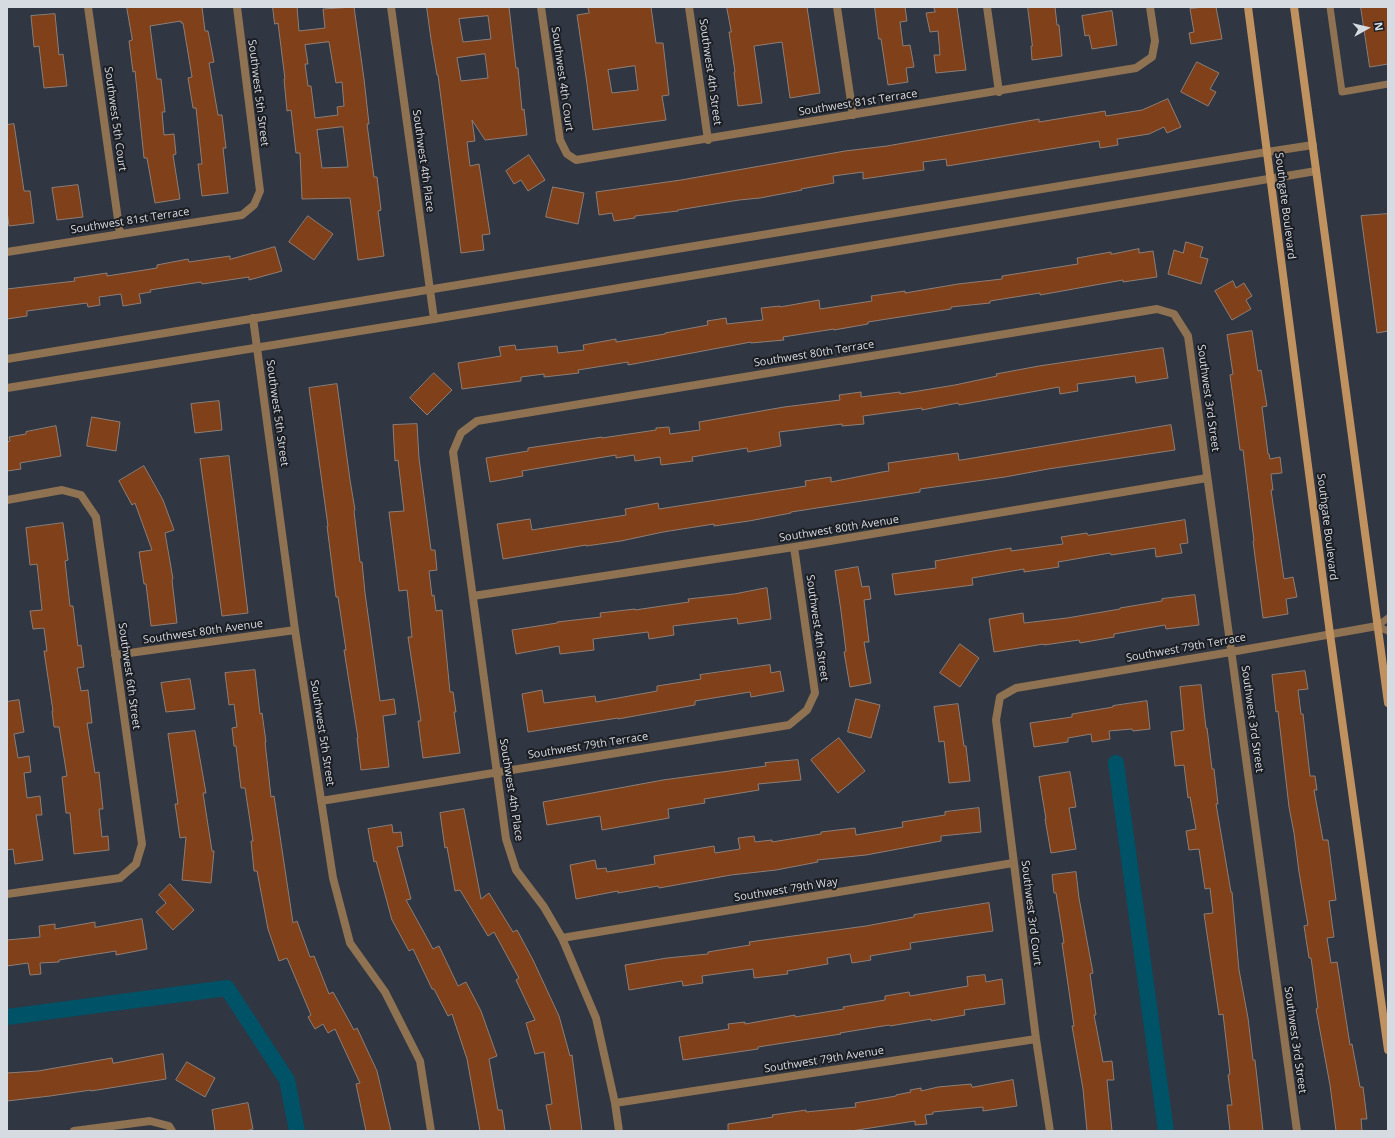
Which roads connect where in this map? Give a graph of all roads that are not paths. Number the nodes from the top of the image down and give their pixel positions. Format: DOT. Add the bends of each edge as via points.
graph roads {
  1 [pos="88,7"];
  2 [pos="237,7"];
  3 [pos="391,7"];
  4 [pos="541,7"];
  5 [pos="689,7"];
  6 [pos="838,7"];
  7 [pos="987,7"];
  8 [pos="1150,7"];
  9 [pos="1248,7"];
  10 [pos="1294,7"];
  11 [pos="1330,7"];
  12 [pos="1388,84"];
  13 [pos="999,92"];
  14 [pos="852,115"];
  15 [pos="708,140"];
  16 [pos="1313,145"];
  17 [pos="1267,152"];
  18 [pos="566,154"];
  19 [pos="1316,171"];
  20 [pos="1270,178"];
  21 [pos="254,205"];
  22 [pos="120,234"];
  23 [pos="7,252"];
  24 [pos="430,290"];
  25 [pos="1174,314"];
  26 [pos="253,318"];
  27 [pos="434,319"];
  28 [pos="257,347"];
  29 [pos="7,359"];
  30 [pos="7,388"];
  31 [pos="461,433"];
  32 [pos="1208,478"];
  33 [pos="7,500"];
  34 [pos="794,547"];
  35 [pos="473,596"];
  36 [pos="1388,618"];
  37 [pos="1377,626"];
  38 [pos="295,630"];
  39 [pos="1388,631"];
  40 [pos="1330,634"];
  41 [pos="1231,652"];
  42 [pos="114,655"];
  43 [pos="1000,697"];
  44 [pos="1388,703"];
  45 [pos="807,710"];
  46 [pos="497,771"];
  47 [pos="321,801"];
  48 [pos="1013,863"];
  49 [pos="7,894"];
  50 [pos="562,938"];
  51 [pos="1387,1036"];
  52 [pos="1036,1038"];
  53 [pos="1388,1050"];
  54 [pos="615,1103"];
  55 [pos="170,1129"];
  56 [pos="74,1131"];
  57 [pos="431,1131"];
  58 [pos="619,1131"];
  59 [pos="1050,1131"];
  60 [pos="1297,1131"];
  1 -- 22 [label="street, Southwest 5th Court"];
  2 -- 21 [label="street, Southwest 5th Street" via="260,192"];
  3 -- 24 [label="street, Southwest 4th Place"];
  4 -- 18 [label="street, Southwest 4th Court" via="560,140"];
  5 -- 15 [label="street, Southwest 4th Street"];
  6 -- 14 [label="street"];
  7 -- 13 [label="street"];
  8 -- 13 [label="street, Southwest 81st Terrace" via="1155,41 1152,57 1136,68"];
  9 -- 17 [label="main road, Southgate Boulevard"];
  10 -- 16 [label="main road"];
  11 -- 12 [label="lane" via="1342,92"];
  13 -- 14 [label="street, Southwest 81st Terrace"];
  14 -- 15 [label="street, Southwest 81st Terrace"];
  15 -- 18 [label="street, Southwest 81st Terrace" via="576,160"];
  16 -- 17 [label="street"];
  16 -- 19 [label="main road"];
  17 -- 20 [label="main road, Southgate Boulevard"];
  17 -- 24 [label="street"];
  19 -- 20 [label="street"];
  19 -- 37 [label="main road"];
  20 -- 27 [label="street"];
  20 -- 40 [label="main road, Southgate Boulevard"];
  21 -- 22 [label="street, Southwest 81st Terrace" via="242,215"];
  22 -- 23 [label="street, Southwest 81st Terrace"];
  24 -- 26 [label="street"];
  24 -- 27 [label="street, Southwest 4th Place"];
  25 -- 31 [label="street, Southwest 80th Terrace" via="1157,310 477,421"];
  25 -- 32 [label="street, Southwest 3rd Street" via="1188,336"];
  26 -- 28 [label="street, Southwest 5th Street"];
  26 -- 29 [label="street"];
  27 -- 28 [label="street"];
  28 -- 30 [label="street"];
  28 -- 38 [label="street, Southwest 5th Street"];
  31 -- 35 [label="street, Southwest 4th Place" via="453,452"];
  32 -- 34 [label="street, Southwest 80th Avenue"];
  32 -- 41 [label="street, Southwest 3rd Street"];
  33 -- 42 [label="street, Southwest 6th Street" via="62,490 81,495 96,517"];
  34 -- 35 [label="street, Southwest 80th Avenue"];
  34 -- 45 [label="street, Southwest 4th Street" via="815,693"];
  35 -- 46 [label="street, Southwest 4th Place"];
  36 -- 37 [label="lane"];
  37 -- 39 [label="lane"];
  37 -- 40 [label="street, Southwest 79th Terrace"];
  37 -- 44 [label="main road"];
  38 -- 42 [label="street, Southwest 80th Avenue"];
  38 -- 47 [label="street, Southwest 5th Street"];
  40 -- 41 [label="street, Southwest 79th Terrace"];
  40 -- 51 [label="main road, Southgate Boulevard"];
  41 -- 43 [label="street, Southwest 79th Terrace" via="1016,688"];
  41 -- 60 [label="street, Southwest 3rd Street"];
  42 -- 49 [label="street, Southwest 6th Street" via="142,844 136,864 120,878"];
  43 -- 48 [label="street, Southwest 3rd Court" via="996,720"];
  45 -- 46 [label="street, Southwest 79th Terrace" via="788,725"];
  46 -- 47 [label="street, Southwest 79th Terrace"];
  46 -- 50 [label="street, Southwest 4th Place" via="506,839 516,870 544,906"];
  47 -- 57 [label="street, Southwest 5th Street" via="333,878 350,944 385,992 420,1061"];
  48 -- 50 [label="street, Southwest 79th Way"];
  48 -- 52 [label="street, Southwest 3rd Court"];
  50 -- 54 [label="street, Southwest 4th Place" via="596,1018"];
  51 -- 53 [label="main road, Southgate Boulevard"];
  52 -- 54 [label="street, Southwest 79th Avenue"];
  52 -- 59 [label="street, Southwest 3rd Court"];
  54 -- 58 [label="street, Southwest 4th Place"];
  55 -- 56 [label="street" via="150,1121"];
}
